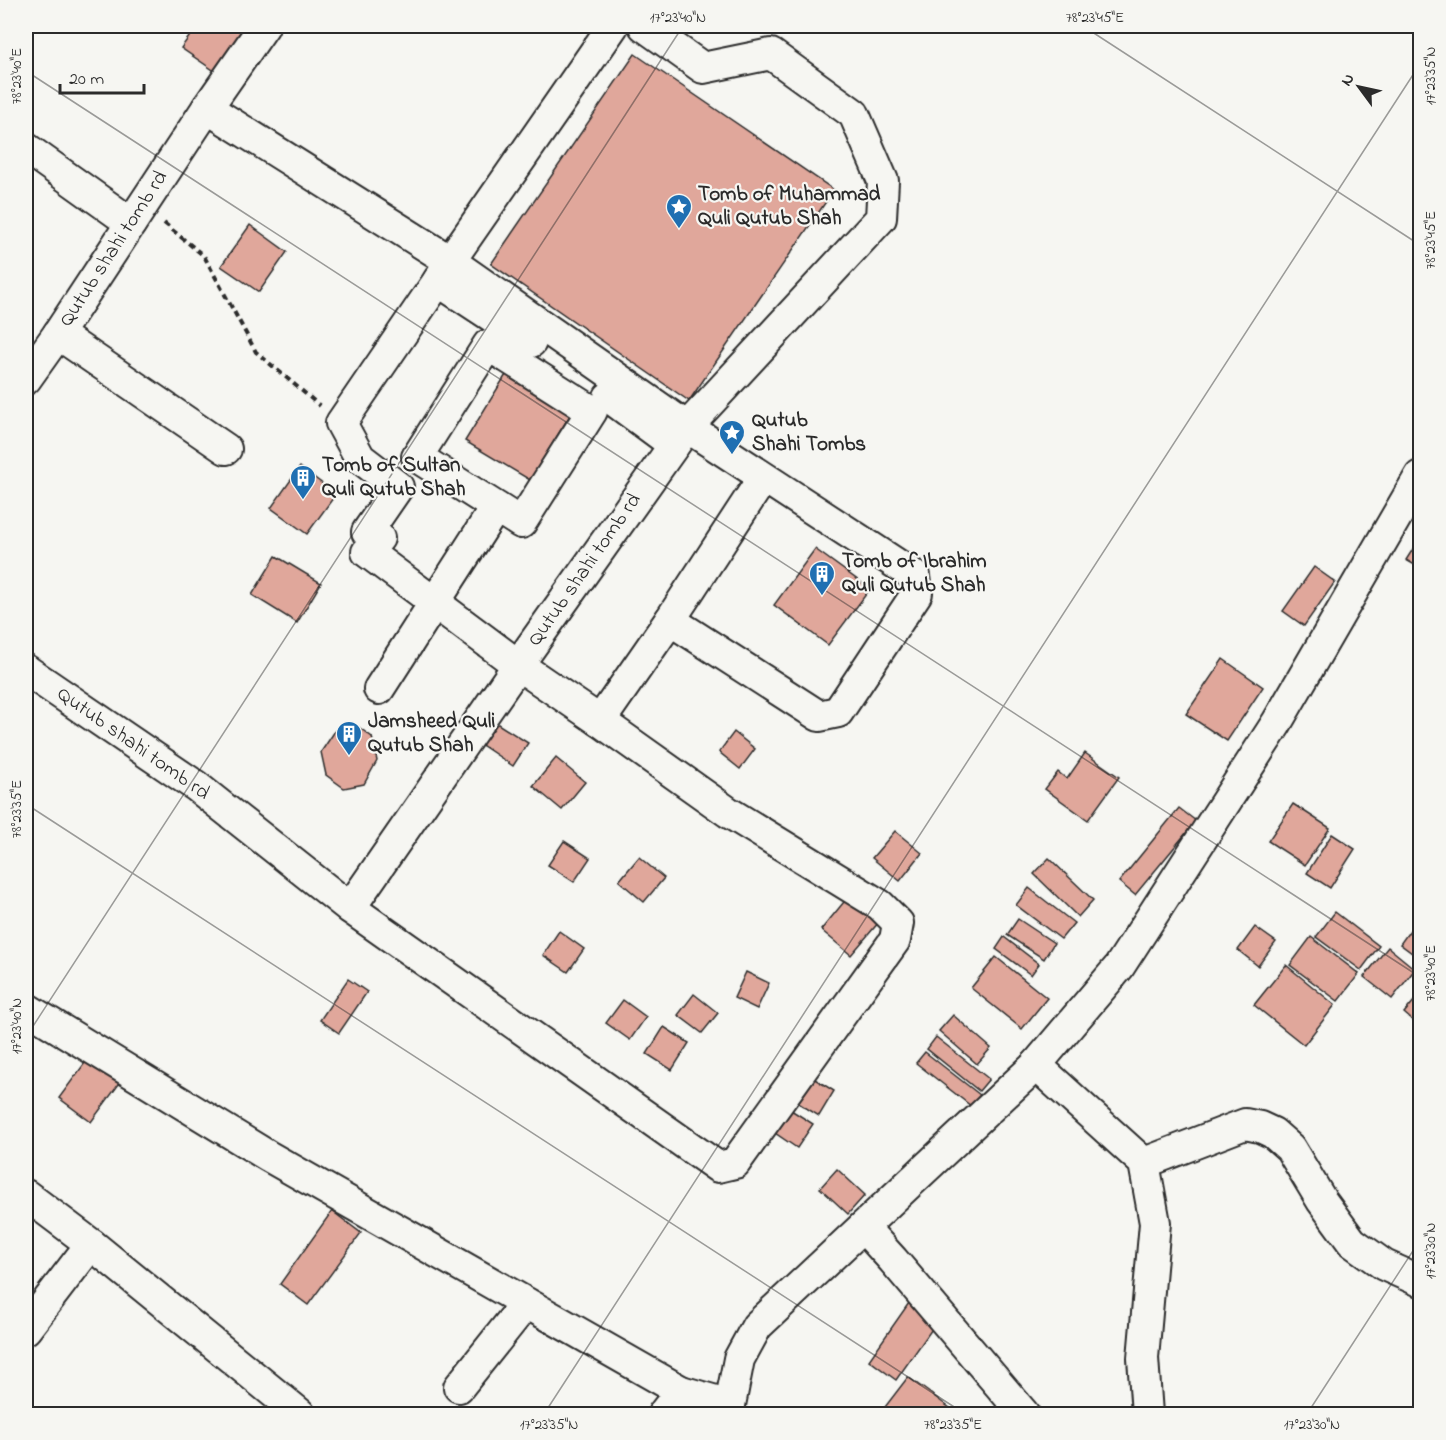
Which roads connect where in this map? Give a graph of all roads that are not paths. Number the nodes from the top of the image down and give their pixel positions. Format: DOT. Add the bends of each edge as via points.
graph roads {
  1 [pos="264,26"];
  2 [pos="613,26"];
  3 [pos="644,26"];
  4 [pos="207,108"];
  5 [pos="26,148"];
  6 [pos="137,214"];
  7 [pos="444,271"];
  8 [pos="58,334"];
  9 [pos="557,374"];
  10 [pos="26,379"];
  11 [pos="680,436"];
  12 [pos="226,449"];
  13 [pos="1420,476"];
  14 [pos="763,478"];
  15 [pos="495,507"];
  16 [pos="434,603"];
  17 [pos="670,620"];
  18 [pos="518,665"];
  19 [pos="26,670"];
  20 [pos="379,689"];
  21 [pos="600,721"];
  22 [pos="350,908"];
  23 [pos="26,1008"];
  24 [pos="1036,1065"];
  25 [pos="1144,1163"];
  26 [pos="26,1195"];
  27 [pos="863,1227"];
  28 [pos="91,1244"];
  29 [pos="1420,1281"];
  30 [pos="526,1303"];
  31 [pos="26,1329"];
  32 [pos="459,1388"];
  33 [pos="681,1391"];
  34 [pos="730,1410"];
  35 [pos="300,1414"];
  36 [pos="663,1414"];
  37 [pos="1024,1414"];
  38 [pos="1147,1414"];
  1 -- 4 [label="street, Qutub shahi tomb rd"];
  2 -- 7 [label="street"];
  3 -- 11 [label="street, Qutub shahi tomb rd" via="703,68 771,54 854,114 882,181 881,218"];
  4 -- 6 [label="street, Qutub shahi tomb rd"];
  4 -- 7 [label="street"];
  5 -- 6 [label="street"];
  6 -- 8 [label="street, Qutub shahi tomb rd"];
  7 -- 9 [label="street"];
  7 -- 11 [label="street"];
  7 -- 16 [label="street" via="340,423 360,458 398,487 367,532 379,538 367,552"];
  8 -- 10 [label="street"];
  8 -- 12 [label="street, Qutub shahi tomb rd"];
  9 -- 11 [label="street"];
  9 -- 15 [label="street" via="592,411 521,523"];
  9 -- 15 [label="street" via="488,345 417,457"];
  11 -- 14 [label="street"];
  11 -- 18 [label="street, Qutub shahi tomb rd"];
  13 -- 24 [label="street" via="1276,724 1119,967"];
  14 -- 17 [label="street"];
  14 -- 17 [label="street" via="915,576 917,592 838,712 819,716"];
  15 -- 16 [label="street"];
  16 -- 18 [label="street"];
  16 -- 20 [label="street"];
  17 -- 21 [label="street"];
  18 -- 21 [label="street"];
  18 -- 22 [label="street, Qutub shahi tomb rd"];
  19 -- 22 [label="street, Qutub shahi tomb rd" via="196,786"];
  21 -- 22 [label="street" via="728,812 880,905 898,923 895,940 735,1163 718,1167"];
  23 -- 30 [label="street" via="268,1156"];
  24 -- 25 [label="street"];
  24 -- 27 [label="street"];
  25 -- 29 [label="street" via="1245,1125 1260,1127 1290,1148 1352,1242 1384,1265"];
  25 -- 38 [label="street" via="1155,1223 1143,1358"];
  26 -- 28 [label="street"];
  27 -- 34 [label="street" via="757,1326 739,1359"];
  27 -- 37 [label="street"];
  28 -- 31 [label="street"];
  28 -- 35 [label="street"];
  30 -- 32 [label="street"];
  30 -- 33 [label="street"];
  33 -- 34 [label="street"];
  33 -- 36 [label="street"];
}
